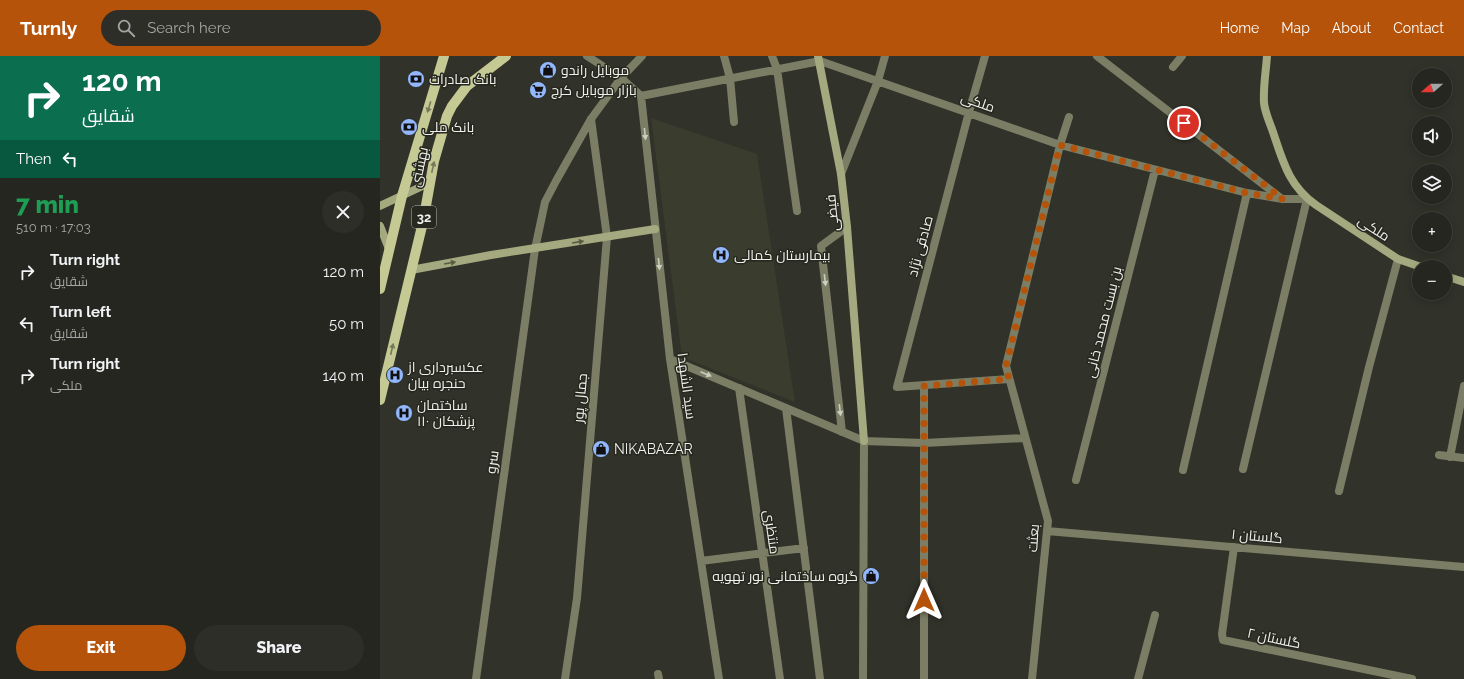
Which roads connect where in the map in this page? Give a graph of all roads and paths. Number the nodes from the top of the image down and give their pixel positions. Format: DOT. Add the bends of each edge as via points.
graph roads {
  1 [pos="444,56"];
  2 [pos="506,56"];
  3 [pos="587,56"];
  4 [pos="642,56"];
  5 [pos="724,56"];
  6 [pos="772,56"];
  7 [pos="885,56"];
  8 [pos="986,56"];
  9 [pos="1097,56"];
  10 [pos="1182,56"];
  11 [pos="1267,56"];
  12 [pos="820,58"];
  13 [pos="1173,67"];
  14 [pos="777,69"];
  15 [pos="621,78"];
  16 [pos="730,78"];
  17 [pos="878,82"];
  18 [pos="641,96"];
  19 [pos="969,112"];
  20 [pos="1069,117"];
  21 [pos="591,119"];
  22 [pos="734,122"];
  23 [pos="1060,145"];
  24 [pos="1155,170"];
  25 [pos="841,174"];
  26 [pos="429,183"];
  27 [pos="1247,193"];
  28 [pos="402,196"];
  29 [pos="1283,199"];
  30 [pos="1307,199"];
  31 [pos="380,206"];
  32 [pos="797,211"];
  33 [pos="380,226"];
  34 [pos="847,227"];
  35 [pos="655,229"];
  36 [pos="607,237"];
  37 [pos="388,249"];
  38 [pos="535,249"];
  39 [pos="1398,260"];
  40 [pos="1412,264"];
  41 [pos="411,270"];
  42 [pos="1452,278"];
  43 [pos="1464,282"];
  44 [pos="380,289"];
  45 [pos="670,359"];
  46 [pos="1009,379"];
  47 [pos="924,386"];
  48 [pos="1464,386"];
  49 [pos="739,388"];
  50 [pos="380,400"];
  51 [pos="786,408"];
  52 [pos="842,432"];
  53 [pos="1026,438"];
  54 [pos="864,441"];
  55 [pos="924,443"];
  56 [pos="1439,456"];
  57 [pos="1450,457"];
  58 [pos="1464,458"];
  59 [pos="1243,469"];
  60 [pos="1183,470"];
  61 [pos="1076,480"];
  62 [pos="1340,491"];
  63 [pos="1047,531"];
  64 [pos="804,548"];
  65 [pos="1234,548"];
  66 [pos="762,554"];
  67 [pos="701,562"];
  68 [pos="1464,568"];
  69 [pos="1155,615"];
  70 [pos="476,679"];
  71 [pos="565,679"];
  72 [pos="719,679"];
  73 [pos="780,679"];
  74 [pos="820,679"];
  75 [pos="863,679"];
  76 [pos="924,679"];
  77 [pos="1032,679"];
  78 [pos="1138,679"];
  79 [pos="1412,679"];
  1 -- 28 [label="main road, بهشتى / 32, one-way"];
  26 -- 2 [label="main road, بهشتى / 32, one-way" via="452,106 467,86"];
  3 -- 15 [label="street"];
  4 -- 15 [label="street, سرو"];
  5 -- 16 [label="street"];
  6 -- 14 [label="street"];
  7 -- 17 [label="street"];
  8 -- 19 [label="street, صادقی نژاد"];
  9 -- 29 [label="street"];
  10 -- 13 [label="street"];
  11 -- 30 [label="street, ملکی" via="1264,103 1267,116 1287,171 1295,186"];
  12 -- 14 [label="street"];
  12 -- 17 [label="street, ملکی"];
  12 -- 25 [label="street, فیضی"];
  14 -- 16 [label="street"];
  14 -- 32 [label="street"];
  15 -- 18 [label="street"];
  15 -- 21 [label="street, سرو"];
  16 -- 18 [label="street"];
  16 -- 22 [label="street"];
  17 -- 19 [label="street, ملکی"];
  17 -- 25 [label="street"];
  18 -- 35 [label="street, سید الشهدا, one-way"];
  19 -- 23 [label="street, ملکی"];
  19 -- 47 [label="street, صادقی نژاد" via="897,387"];
  20 -- 23 [label="street, بعثت"];
  21 -- 36 [label="street, جمال پور"];
  21 -- 38 [label="street, سرو" via="545,202"];
  23 -- 24 [label="street, ملکی"];
  23 -- 46 [label="street, بعثت" via="1006,366"];
  24 -- 27 [label="street, ملکی"];
  24 -- 61 [label="street, بن بست محمد خانی"];
  25 -- 34 [label="street, فیضی"];
  26 -- 28 [label="street"];
  26 -- 41 [label="main road, بهشتى / 32" via="423,222"];
  27 -- 29 [label="street, ملکی"];
  27 -- 60 [label="street"];
  28 -- 31 [label="street"];
  28 -- 37 [label="main road, بهشتى / 32"];
  29 -- 30 [label="street, ملکی"];
  30 -- 39 [label="street, ملکی"];
  30 -- 59 [label="street"];
  33 -- 37 [label="street"];
  34 -- 52 [label="street, one-way" via="821,246"];
  34 -- 54 [label="street, فیضی"];
  35 -- 36 [label="street"];
  35 -- 45 [label="street, سید الشهدا, one-way"];
  38 -- 36 [label="street, one-way"];
  36 -- 71 [label="street, جمال پور" via="577,598"];
  37 -- 44 [label="main road, بهشتى / 32"];
  41 -- 38 [label="street, one-way"];
  38 -- 70 [label="street, سرو"];
  39 -- 40 [label="street, ملکی"];
  39 -- 62 [label="street" via="1369,367"];
  50 -- 41 [label="main road, بهشتى / 32, one-way"];
  42 -- 43 [label="street"];
  45 -- 49 [label="street, one-way"];
  45 -- 67 [label="street, سید الشهدا"];
  46 -- 47 [label="street"];
  46 -- 53 [label="street, بعثت"];
  47 -- 55 [label="street"];
  48 -- 57 [label="street"];
  49 -- 51 [label="street"];
  49 -- 66 [label="street, منتظری"];
  51 -- 52 [label="street"];
  51 -- 64 [label="street"];
  52 -- 54 [label="street"];
  53 -- 55 [label="street"];
  53 -- 63 [label="street, بعثت" via="1048,521"];
  54 -- 55 [label="street"];
  54 -- 75 [label="street"];
  55 -- 76 [label="street"];
  56 -- 57 [label="street"];
  57 -- 58 [label="street"];
  63 -- 65 [label="street, گلستان ۱"];
  63 -- 77 [label="street, بعثت"];
  64 -- 66 [label="street"];
  64 -- 74 [label="street"];
  65 -- 68 [label="street, گلستان ۱"];
  65 -- 79 [label="street, گلستان ۲" via="1223,640"];
  66 -- 67 [label="street"];
  66 -- 73 [label="street, منتظری"];
  67 -- 72 [label="street, سید الشهدا"];
  69 -- 78 [label="street"];
}
